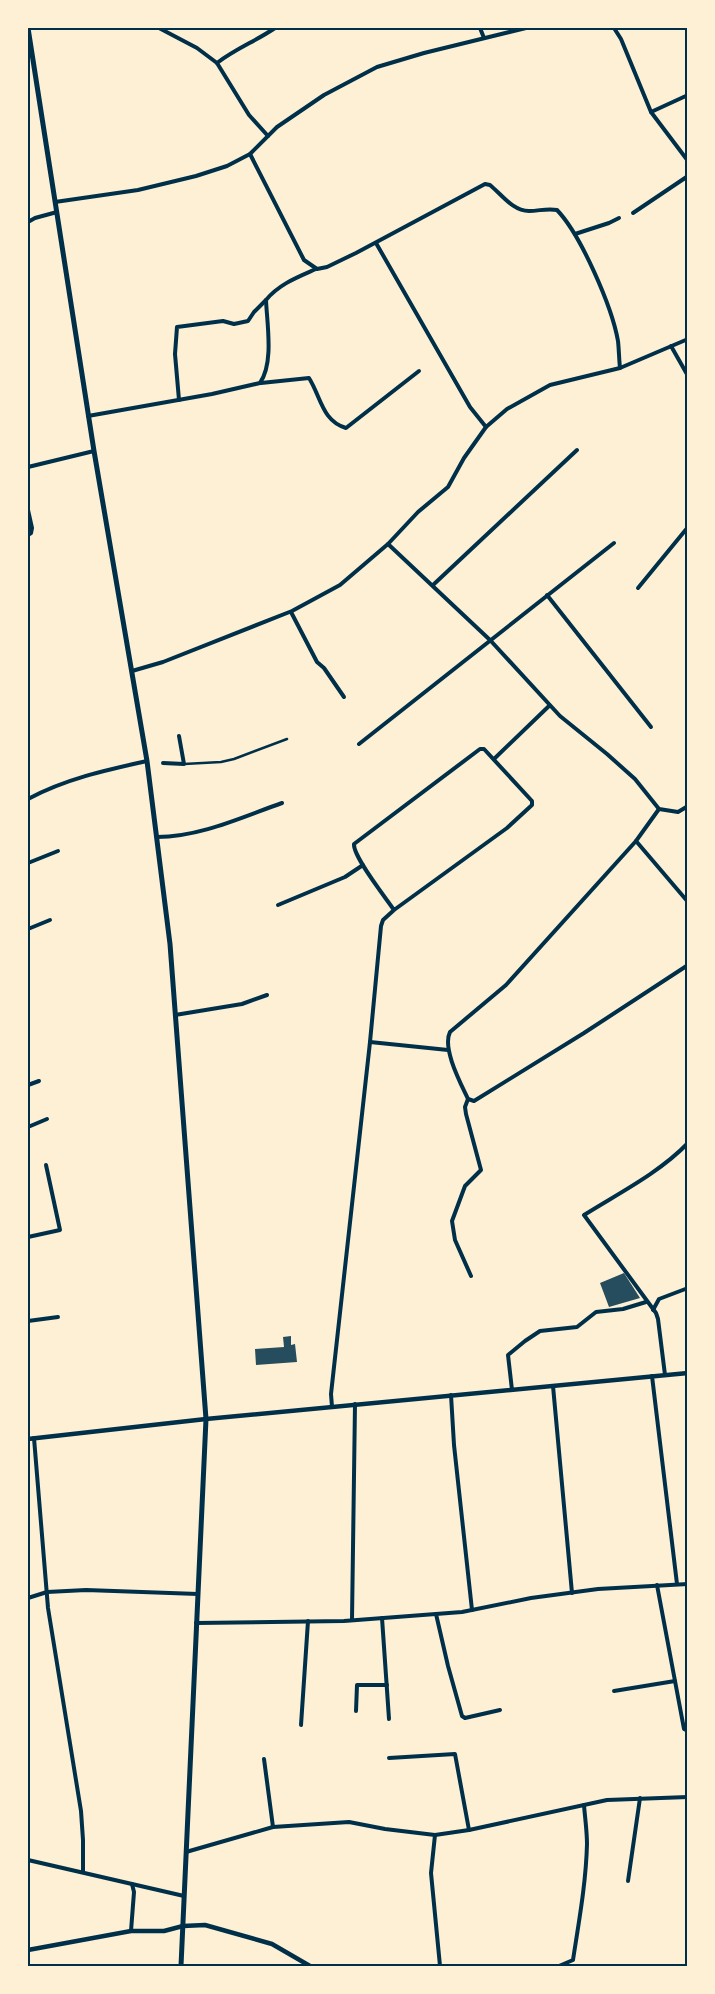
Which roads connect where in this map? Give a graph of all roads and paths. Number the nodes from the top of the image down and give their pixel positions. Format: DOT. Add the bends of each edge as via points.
graph roads {
  1 [pos="28,28"];
  2 [pos="158,28"];
  3 [pos="275,28"];
  4 [pos="480,28"];
  5 [pos="526,28"];
  6 [pos="614,28"];
  7 [pos="484,38"];
  8 [pos="217,63"];
  9 [pos="688,95"];
  10 [pos="651,112"];
  11 [pos="268,136"];
  12 [pos="250,154"];
  13 [pos="688,161"];
  14 [pos="688,176"];
  15 [pos="55,202"];
  16 [pos="57,212"];
  17 [pos="633,213"];
  18 [pos="619,218"];
  19 [pos="28,222"];
  20 [pos="575,234"];
  21 [pos="376,243"];
  22 [pos="317,269"];
  23 [pos="266,300"];
  24 [pos="688,339"];
  25 [pos="671,346"];
  26 [pos="620,368"];
  27 [pos="419,371"];
  28 [pos="688,376"];
  29 [pos="260,383"];
  30 [pos="179,400"];
  31 [pos="88,416"];
  32 [pos="486,427"];
  33 [pos="577,450"];
  34 [pos="94,451"];
  35 [pos="28,467"];
  36 [pos="28,510"];
  37 [pos="688,527"];
  38 [pos="28,535"];
  39 [pos="614,543"];
  40 [pos="388,544"];
  41 [pos="433,585"];
  42 [pos="638,588"];
  43 [pos="547,595"];
  44 [pos="291,612"];
  45 [pos="490,640"];
  46 [pos="132,671"];
  47 [pos="344,697"];
  48 [pos="549,706"];
  49 [pos="651,728"];
  50 [pos="179,736"];
  51 [pos="288,739"];
  52 [pos="359,744"];
  53 [pos="494,759"];
  54 [pos="147,761"];
  55 [pos="163,762"];
  56 [pos="184,764"];
  57 [pos="28,797"];
  58 [pos="282,803"];
  59 [pos="688,806"];
  60 [pos="659,809"];
  61 [pos="157,837"];
  62 [pos="636,841"];
  63 [pos="58,851"];
  64 [pos="28,863"];
  65 [pos="363,866"];
  66 [pos="688,902"];
  67 [pos="278,905"];
  68 [pos="394,910"];
  69 [pos="50,920"];
  70 [pos="28,930"];
  71 [pos="688,965"];
  72 [pos="268,995"];
  73 [pos="176,1015"];
  74 [pos="370,1042"];
  75 [pos="448,1050"];
  76 [pos="39,1081"];
  77 [pos="28,1085"];
  78 [pos="468,1098"];
  79 [pos="47,1119"];
  80 [pos="28,1127"];
  81 [pos="688,1143"];
  82 [pos="46,1166"];
  83 [pos="28,1237"];
  84 [pos="471,1276"];
  85 [pos="688,1288"];
  86 [pos="646,1302"];
  87 [pos="653,1310"];
  88 [pos="58,1317"];
  89 [pos="28,1321"];
  90 [pos="688,1373"];
  91 [pos="665,1375"];
  92 [pos="652,1376"];
  93 [pos="553,1386"];
  94 [pos="512,1390"];
  95 [pos="451,1395"];
  96 [pos="355,1404"];
  97 [pos="332,1407"];
  98 [pos="206,1419"];
  99 [pos="34,1438"];
  100 [pos="28,1439"];
  101 [pos="677,1584"];
  102 [pos="688,1584"];
  103 [pos="657,1585"];
  104 [pos="47,1592"];
  105 [pos="572,1593"];
  106 [pos="198,1594"];
  107 [pos="28,1598"];
  108 [pos="472,1610"];
  109 [pos="436,1614"];
  110 [pos="382,1618"];
  111 [pos="352,1620"];
  112 [pos="308,1621"];
  113 [pos="196,1623"];
  114 [pos="675,1681"];
  115 [pos="387,1685"];
  116 [pos="614,1691"];
  117 [pos="500,1710"];
  118 [pos="356,1711"];
  119 [pos="389,1719"];
  120 [pos="300,1726"];
  121 [pos="688,1731"];
  122 [pos="389,1758"];
  123 [pos="264,1759"];
  124 [pos="688,1797"];
  125 [pos="640,1798"];
  126 [pos="584,1805"];
  127 [pos="273,1827"];
  128 [pos="469,1830"];
  129 [pos="435,1835"];
  130 [pos="186,1852"];
  131 [pos="28,1860"];
  132 [pos="83,1872"];
  133 [pos="628,1881"];
  134 [pos="132,1884"];
  135 [pos="184,1896"];
  136 [pos="183,1926"];
  137 [pos="131,1931"];
  138 [pos="28,1950"];
  139 [pos="181,1966"];
  140 [pos="310,1966"];
  141 [pos="440,1966"];
  142 [pos="559,1966"];
  1 -- 15 [label="main road"];
  2 -- 8 [label="street" via="197,48"];
  3 -- 8 [label="street"];
  4 -- 7 [label="street"];
  5 -- 7 [label="street"];
  6 -- 10 [label="street"];
  7 -- 11 [label="street" via="377,67 324,95"];
  8 -- 11 [label="street" via="249,115"];
  9 -- 10 [label="street"];
  10 -- 13 [label="street"];
  11 -- 12 [label="street"];
  12 -- 15 [label="street" via="196,176 138,190"];
  12 -- 22 [label="street" via="304,260"];
  14 -- 17 [label="street"];
  15 -- 16 [label="main road"];
  16 -- 19 [label="street"];
  16 -- 31 [label="main road"];
  18 -- 20 [label="street"];
  20 -- 21 [label="street" via="557,210 518,209 485,184"];
  20 -- 26 [label="street" via="610,310 618,341"];
  21 -- 22 [label="street"];
  21 -- 32 [label="street" via="470,407"];
  22 -- 23 [label="street" via="274,290"];
  23 -- 29 [label="street" via="268,355 265,376"];
  23 -- 30 [label="street" via="248,321 177,327 175,354"];
  24 -- 25 [label="street"];
  25 -- 26 [label="street"];
  25 -- 28 [label="street"];
  26 -- 32 [label="street" via="550,385 507,409"];
  27 -- 29 [label="street" via="346,428 336,425 323,410 317,390 309,378"];
  29 -- 30 [label="street"];
  30 -- 31 [label="street"];
  31 -- 34 [label="main road"];
  32 -- 40 [label="street" via="448,487 418,512"];
  33 -- 41 [label="street"];
  34 -- 35 [label="street"];
  34 -- 46 [label="main road"];
  36 -- 38 [label="street" via="32,528"];
  37 -- 42 [label="street"];
  39 -- 43 [label="street"];
  40 -- 41 [label="street"];
  40 -- 44 [label="street" via="340,585"];
  41 -- 45 [label="street"];
  43 -- 45 [label="street"];
  43 -- 49 [label="street"];
  44 -- 46 [label="street"];
  44 -- 47 [label="street" via="317,662"];
  45 -- 48 [label="street"];
  45 -- 52 [label="street"];
  46 -- 54 [label="main road"];
  48 -- 53 [label="street"];
  48 -- 60 [label="street" via="634,779"];
  50 -- 56 [label="street"];
  51 -- 56 [label="street" via="234,759"];
  53 -- 65 [label="street" via="480,749 356,841 354,849"];
  53 -- 68 [label="street" via="532,804 507,828"];
  54 -- 57 [label="street" via="90,774"];
  54 -- 61 [label="main road"];
  55 -- 56 [label="street"];
  58 -- 61 [label="street" via="213,827 173,837"];
  59 -- 60 [label="street" via="678,812"];
  60 -- 62 [label="street"];
  61 -- 73 [label="main road"];
  62 -- 66 [label="street"];
  62 -- 75 [label="street" via="506,985 450,1032"];
  63 -- 64 [label="street"];
  65 -- 67 [label="street"];
  65 -- 68 [label="street"];
  68 -- 74 [label="street" via="381,926"];
  69 -- 70 [label="street"];
  71 -- 78 [label="street" via="483,1096 474,1101"];
  72 -- 73 [label="street" via="242,1004"];
  73 -- 98 [label="main road"];
  74 -- 75 [label="street"];
  74 -- 97 [label="street"];
  75 -- 78 [label="street"];
  76 -- 77 [label="street"];
  78 -- 84 [label="street" via="466,1114 481,1170 465,1186 452,1221 455,1240"];
  79 -- 80 [label="street"];
  81 -- 86 [label="street" via="584,1215"];
  82 -- 83 [label="street" via="60,1230"];
  85 -- 87 [label="street" via="659,1299"];
  86 -- 87 [label="street"];
  86 -- 94 [label="street" via="624,1309 596,1312 576,1327 540,1332 525,1341 508,1355"];
  87 -- 91 [label="street" via="658,1319"];
  88 -- 89 [label="street"];
  90 -- 91 [label="street"];
  91 -- 92 [label="street"];
  92 -- 93 [label="street"];
  92 -- 101 [label="street"];
  93 -- 94 [label="street"];
  93 -- 105 [label="street"];
  94 -- 95 [label="street"];
  95 -- 96 [label="street"];
  95 -- 108 [label="street"];
  96 -- 97 [label="street"];
  96 -- 111 [label="street"];
  97 -- 98 [label="street"];
  98 -- 99 [label="street"];
  98 -- 106 [label="main road"];
  99 -- 100 [label="street"];
  99 -- 104 [label="street"];
  101 -- 102 [label="street"];
  101 -- 103 [label="street"];
  103 -- 105 [label="street"];
  103 -- 114 [label="street"];
  104 -- 106 [label="street" via="86,1590"];
  104 -- 107 [label="street"];
  104 -- 132 [label="street" via="81,1811"];
  105 -- 108 [label="street"];
  106 -- 113 [label="main road"];
  108 -- 109 [label="street"];
  109 -- 110 [label="street"];
  109 -- 117 [label="street" via="462,1716"];
  110 -- 111 [label="street"];
  110 -- 115 [label="street"];
  111 -- 112 [label="street"];
  112 -- 113 [label="street"];
  112 -- 120 [label="street"];
  113 -- 130 [label="main road"];
  114 -- 116 [label="street"];
  114 -- 121 [label="street" via="684,1729"];
  115 -- 118 [label="street" via="357,1685"];
  115 -- 119 [label="street"];
  122 -- 128 [label="street" via="456,1754"];
  123 -- 127 [label="street"];
  124 -- 125 [label="street"];
  125 -- 126 [label="street"];
  125 -- 133 [label="street"];
  126 -- 128 [label="street"];
  126 -- 142 [label="street" via="587,1842 579,1921 572,1960"];
  127 -- 129 [label="street" via="349,1822"];
  127 -- 130 [label="street"];
  128 -- 129 [label="street"];
  129 -- 141 [label="street" via="431,1873"];
  130 -- 135 [label="main road"];
  131 -- 132 [label="street"];
  132 -- 134 [label="street"];
  134 -- 135 [label="street"];
  134 -- 137 [label="street"];
  135 -- 136 [label="main road"];
  136 -- 137 [label="street" via="164,1931"];
  136 -- 139 [label="main road"];
  136 -- 140 [label="street" via="205,1925 258,1938"];
  137 -- 138 [label="street"];
}
